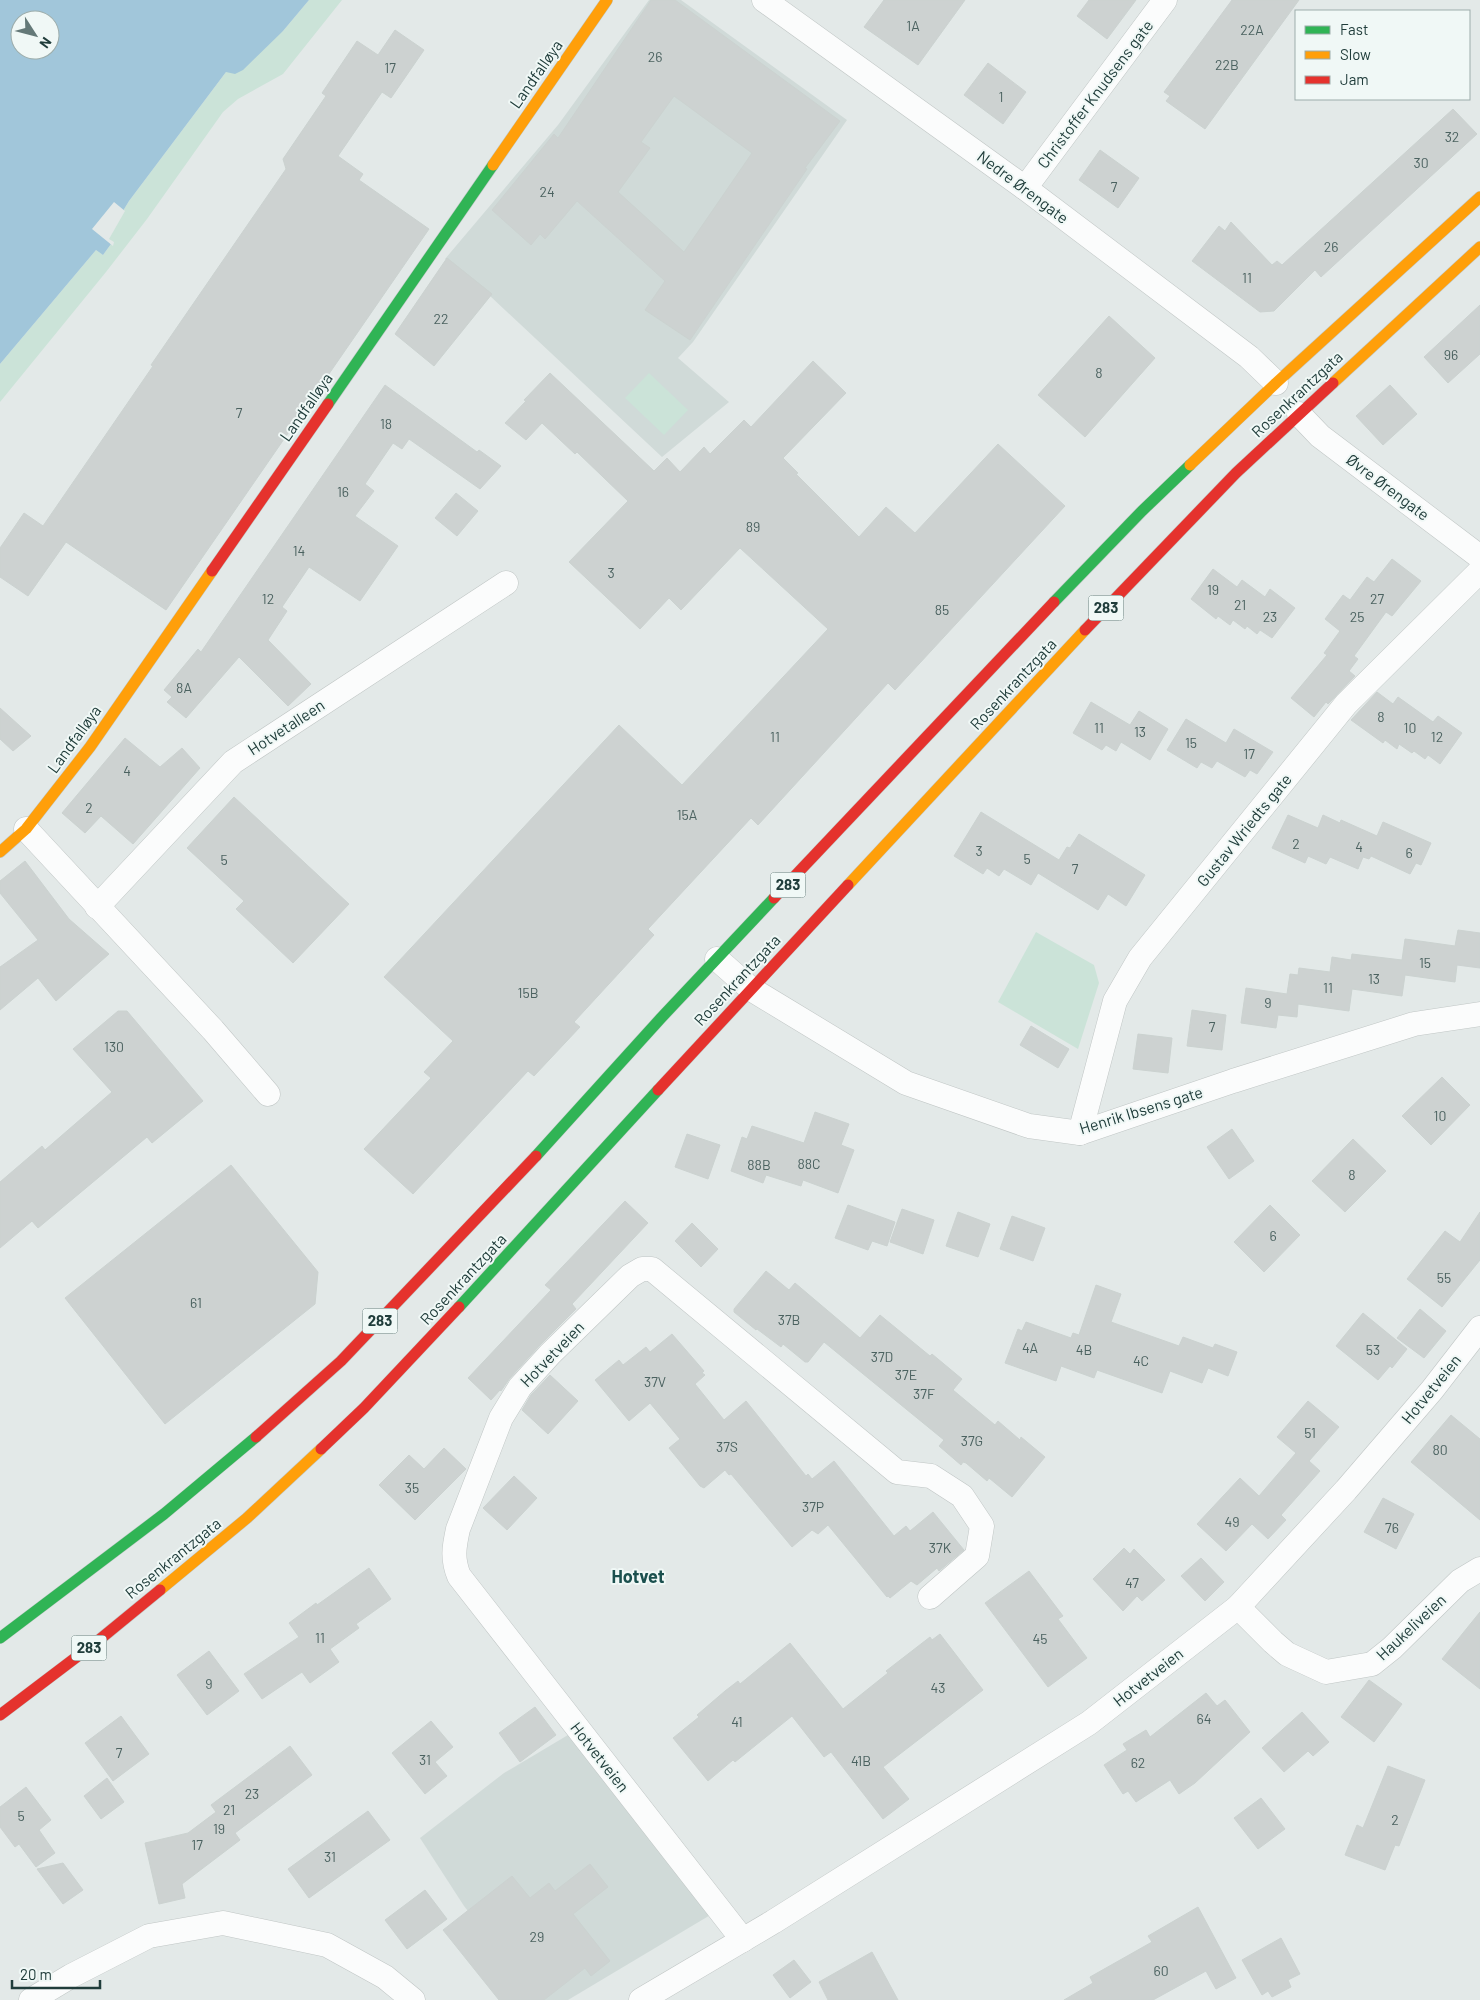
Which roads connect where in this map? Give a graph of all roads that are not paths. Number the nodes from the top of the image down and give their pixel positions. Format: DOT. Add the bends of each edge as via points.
graph roads {
  1 [pos="607,0"];
  2 [pos="764,0"];
  3 [pos="1165,0"];
  4 [pos="1025,188"];
  5 [pos="1480,197"];
  6 [pos="1480,247"];
  7 [pos="1276,382"];
  8 [pos="1299,414"];
  9 [pos="1480,557"];
  10 [pos="1480,571"];
  11 [pos="506,583"];
  12 [pos="26,829"];
  13 [pos="0,852"];
  14 [pos="97,907"];
  15 [pos="717,959"];
  16 [pos="751,989"];
  17 [pos="1480,1014"];
  18 [pos="268,1094"];
  19 [pos="1080,1133"];
  20 [pos="1480,1328"];
  21 [pos="1480,1569"];
  22 [pos="930,1597"];
  23 [pos="1238,1607"];
  24 [pos="0,1638"];
  25 [pos="0,1716"];
  26 [pos="744,1940"];
  27 [pos="31,2000"];
  28 [pos="413,2000"];
  29 [pos="641,2000"];
  1 -- 12 [label="main road, Landfalløya" via="90,747"];
  2 -- 4 [label="street, Nedre Ørengate"];
  3 -- 4 [label="street, Christoffer Knudsens gate"];
  4 -- 7 [label="street, Nedre Ørengate" via="1249,357"];
  5 -- 7 [label="main road, Rosenkrantzgata / 283"];
  6 -- 8 [label="main road, Rosenkrantzgata / 283"];
  7 -- 15 [label="main road, Rosenkrantzgata / 283" via="1142,511"];
  8 -- 9 [label="street, Øvre Ørengate" via="1320,436"];
  8 -- 16 [label="main road, Rosenkrantzgata / 283" via="1236,473 1120,593"];
  10 -- 19 [label="street, Gustav Wriedts gate" via="1346,704 1140,958 1115,1001"];
  11 -- 14 [label="street, Hotvetalleen" via="233,762"];
  12 -- 13 [label="main road, Landfalløya"];
  12 -- 14 [label="street"];
  14 -- 18 [label="street" via="213,1030"];
  15 -- 16 [label="street, Henrik Ibsens gate"];
  15 -- 24 [label="main road, Rosenkrantzgata / 283" via="341,1361 285,1413 164,1514"];
  16 -- 19 [label="street, Henrik Ibsens gate" via="906,1082 1029,1126"];
  16 -- 25 [label="main road, Rosenkrantzgata / 283" via="364,1408 247,1518 99,1640"];
  17 -- 19 [label="street, Henrik Ibsens gate" via="1414,1024"];
  20 -- 23 [label="street, Hotvetveien" via="1432,1390"];
  21 -- 23 [label="street, Haukeliveien" via="1460,1581 1372,1664 1326,1672 1287,1654"];
  22 -- 26 [label="street, Hotvetveien" via="977,1556 982,1526 962,1496 931,1476 897,1472 652,1269 642,1269 630,1276 550,1354 520,1387 501,1418 458,1529 453,1562 459,1576"];
  23 -- 26 [label="street, Hotvetveien" via="1089,1723"];
  26 -- 29 [label="street, Hotvetveien"];
  27 -- 28 [label="street" via="149,1936 224,1922 327,1945 384,1977"];
}
